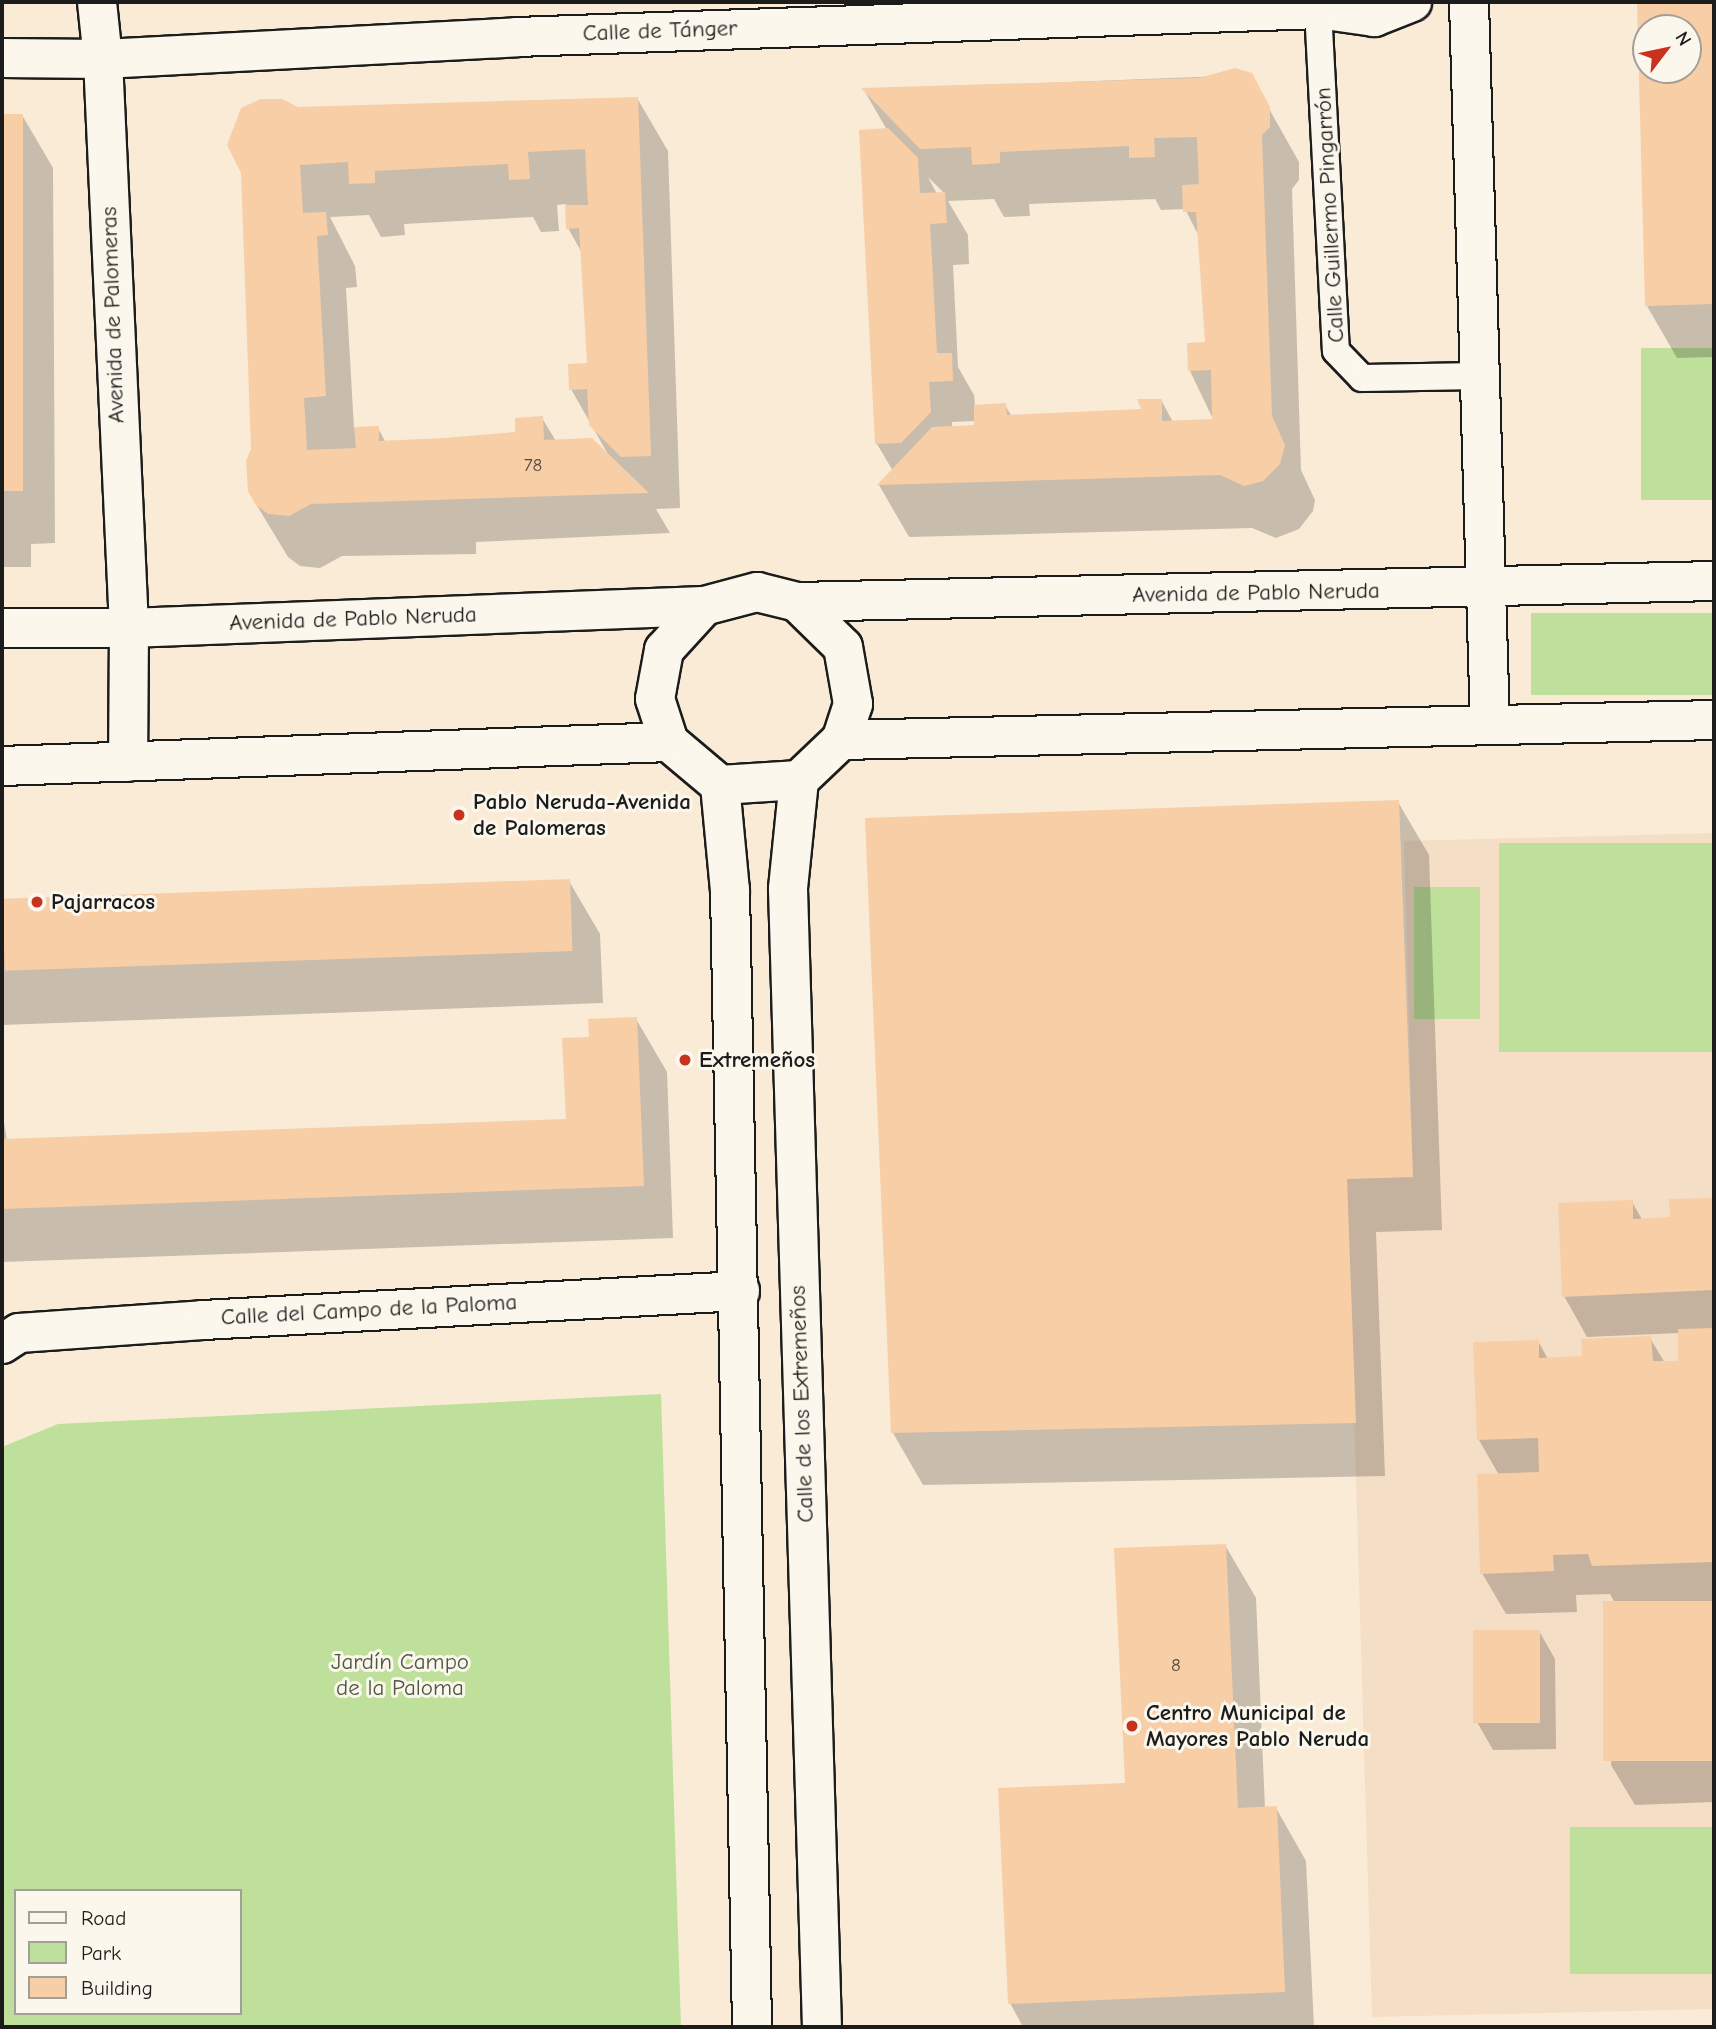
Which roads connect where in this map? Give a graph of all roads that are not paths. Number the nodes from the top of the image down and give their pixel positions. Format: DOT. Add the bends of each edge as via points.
graph roads {
  1 [pos="97,2"];
  2 [pos="1412,2"];
  3 [pos="1469,2"];
  4 [pos="1316,5"];
  5 [pos="2,58"];
  6 [pos="103,59"];
  7 [pos="1480,376"];
  8 [pos="1714,581"];
  9 [pos="1485,585"];
  10 [pos="797,602"];
  11 [pos="704,606"];
  12 [pos="2,628"];
  13 [pos="129,628"];
  14 [pos="1714,720"];
  15 [pos="1490,725"];
  16 [pos="841,740"];
  17 [pos="669,742"];
  18 [pos="128,762"];
  19 [pos="2,766"];
  20 [pos="799,780"];
  21 [pos="720,785"];
  22 [pos="740,1291"];
  23 [pos="2,1344"];
  24 [pos="752,2027"];
  25 [pos="822,2027"];
  1 -- 6 [label="street, Avenida de Palomeras"];
  2 -- 4 [label="street" via="1374,17"];
  3 -- 7 [label="street"];
  4 -- 6 [label="street, Calle de Tánger" via="559,35"];
  4 -- 7 [label="lane, Calle Guillermo Pingarrón" via="1336,351 1362,377"];
  5 -- 6 [label="street, Calle de Tánger"];
  6 -- 13 [label="street, Avenida de Palomeras"];
  7 -- 9 [label="street"];
  8 -- 9 [label="street, Avenida de Pablo Neruda"];
  9 -- 10 [label="street, Avenida de Pablo Neruda"];
  9 -- 15 [label="street"];
  10 -- 11 [label="street" via="757,592"];
  10 -- 16 [label="street" via="843,647 853,704"];
  11 -- 13 [label="street, Avenida de Pablo Neruda"];
  11 -- 17 [label="street" via="664,650 655,699"];
  12 -- 13 [label="street, Avenida de Pablo Neruda"];
  13 -- 18 [label="street, Avenida de Palomeras"];
  14 -- 15 [label="street"];
  15 -- 16 [label="street"];
  16 -- 20 [label="street"];
  17 -- 18 [label="street"];
  17 -- 21 [label="street"];
  18 -- 19 [label="street"];
  20 -- 21 [label="street"];
  20 -- 25 [label="street, Calle de los Extremeños" via="789,913"];
  21 -- 22 [label="street" via="730,890"];
  22 -- 23 [label="street, Calle del Campo de la Paloma" via="19,1333"];
  22 -- 24 [label="street"];
}
